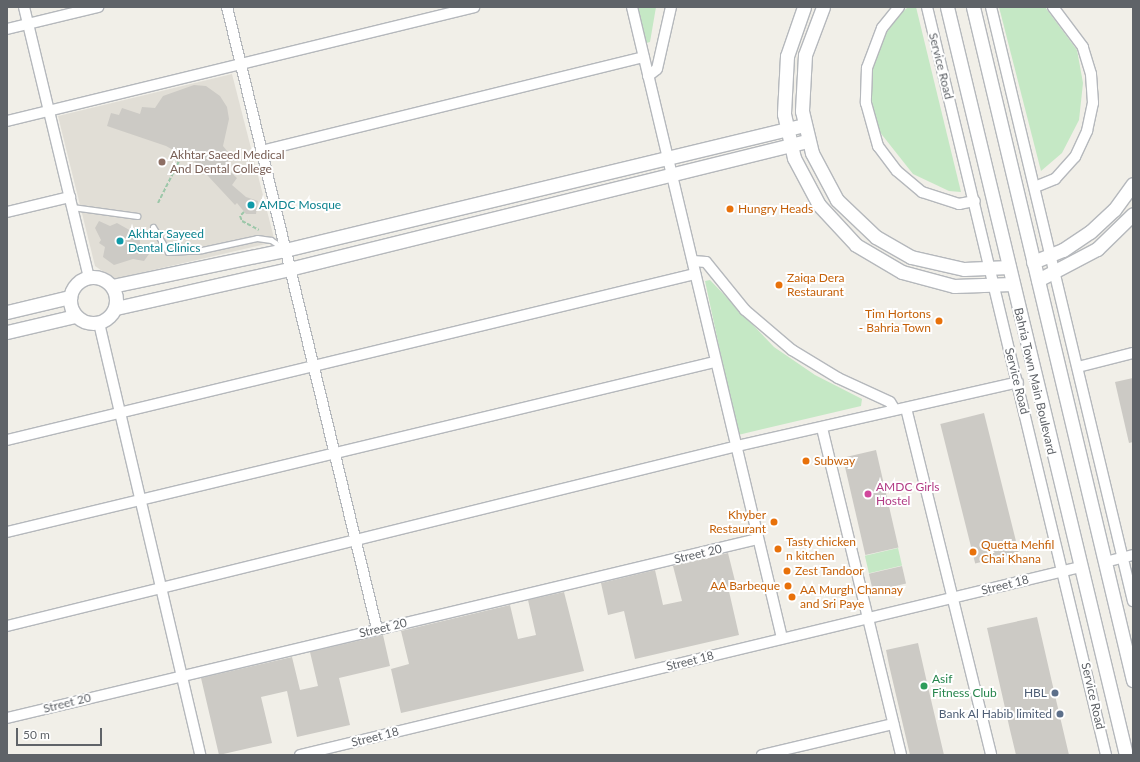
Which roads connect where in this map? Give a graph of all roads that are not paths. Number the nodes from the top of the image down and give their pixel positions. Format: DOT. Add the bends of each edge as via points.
graph roads {
  1 [pos="24,7"];
  2 [pos="98,7"];
  3 [pos="227,7"];
  4 [pos="474,7"];
  5 [pos="632,7"];
  6 [pos="671,7"];
  7 [pos="804,7"];
  8 [pos="823,7"];
  9 [pos="899,7"];
  10 [pos="927,7"];
  11 [pos="947,7"];
  12 [pos="973,7"];
  13 [pos="991,7"];
  14 [pos="1053,7"];
  15 [pos="28,24"];
  16 [pos="7,29"];
  17 [pos="644,57"];
  18 [pos="241,65"];
  19 [pos="648,76"];
  20 [pos="49,111"];
  21 [pos="7,121"];
  22 [pos="804,125"];
  23 [pos="786,129"];
  24 [pos="808,140"];
  25 [pos="790,145"];
  26 [pos="261,151"];
  27 [pos="668,158"];
  28 [pos="671,173"];
  29 [pos="1133,184"];
  30 [pos="1034,187"];
  31 [pos="975,201"];
  32 [pos="71,202"];
  33 [pos="7,212"];
  34 [pos="1133,214"];
  35 [pos="137,216"];
  36 [pos="153,228"];
  37 [pos="285,250"];
  38 [pos="1051,256"];
  39 [pos="693,261"];
  40 [pos="1033,262"];
  41 [pos="1009,267"];
  42 [pos="289,268"];
  43 [pos="991,270"];
  44 [pos="694,274"];
  45 [pos="1055,274"];
  46 [pos="89,277"];
  47 [pos="1038,280"];
  48 [pos="1012,284"];
  49 [pos="112,286"];
  50 [pos="994,287"];
  51 [pos="70,297"];
  52 [pos="116,308"];
  53 [pos="7,312"];
  54 [pos="75,316"];
  55 [pos="99,323"];
  56 [pos="7,332"];
  57 [pos="1133,353"];
  58 [pos="714,362"];
  59 [pos="313,366"];
  60 [pos="1078,367"];
  61 [pos="1018,382"];
  62 [pos="906,408"];
  63 [pos="895,410"];
  64 [pos="120,412"];
  65 [pos="822,428"];
  66 [pos="7,440"];
  67 [pos="737,446"];
  68 [pos="334,454"];
  69 [pos="141,501"];
  70 [pos="7,532"];
  71 [pos="758,539"];
  72 [pos="355,540"];
  73 [pos="1133,555"];
  74 [pos="1122,557"];
  75 [pos="1105,562"];
  76 [pos="1080,567"];
  77 [pos="1063,571"];
  78 [pos="162,590"];
  79 [pos="952,598"];
  80 [pos="1133,601"];
  81 [pos="868,618"];
  82 [pos="7,626"];
  83 [pos="377,630"];
  84 [pos="782,638"];
  85 [pos="182,676"];
  86 [pos="1133,680"];
  87 [pos="7,718"];
  88 [pos="893,724"];
  89 [pos="803,750"];
  90 [pos="200,755"];
  91 [pos="300,755"];
  92 [pos="762,755"];
  93 [pos="901,755"];
  94 [pos="991,755"];
  95 [pos="1106,755"];
  96 [pos="1126,755"];
  1 -- 15 [label="street"];
  2 -- 15 [label="street"];
  3 -- 18 [label="street"];
  4 -- 18 [label="street"];
  5 -- 17 [label="street"];
  6 -- 19 [label="street" via="657,69"];
  7 -- 23 [label="street" via="791,41 785,70"];
  8 -- 22 [label="street" via="809,42 803,69"];
  9 -- 31 [label="street" via="882,28 867,68 866,103 878,146 897,171 922,192 959,204"];
  10 -- 31 [label="street, Service Road"];
  11 -- 41 [label="street, Bahria Town Main Boulevard"];
  12 -- 40 [label="street"];
  13 -- 30 [label="street"];
  14 -- 30 [label="street" via="1083,47 1091,74 1093,103 1087,131 1075,157 1055,179"];
  15 -- 16 [label="street"];
  15 -- 20 [label="street"];
  17 -- 19 [label="street"];
  17 -- 26 [label="street"];
  18 -- 20 [label="street"];
  18 -- 26 [label="street"];
  19 -- 27 [label="street"];
  20 -- 21 [label="street"];
  20 -- 32 [label="street"];
  22 -- 23 [label="street"];
  22 -- 24 [label="street"];
  23 -- 25 [label="street"];
  23 -- 27 [label="street"];
  24 -- 25 [label="street"];
  24 -- 43 [label="street" via="823,178 837,200 876,237 924,261 964,269"];
  25 -- 28 [label="street"];
  25 -- 50 [label="street" via="799,170 819,206 845,236 866,253 902,272 927,281 967,287"];
  26 -- 37 [label="street"];
  27 -- 28 [label="street"];
  27 -- 37 [label="street"];
  28 -- 39 [label="street"];
  28 -- 42 [label="street"];
  29 -- 38 [label="street" via="1098,225"];
  30 -- 38 [label="street"];
  31 -- 43 [label="street, Service Road"];
  32 -- 33 [label="street"];
  32 -- 35 [label="lane"];
  32 -- 46 [label="street"];
  34 -- 45 [label="street" via="1097,249"];
  36 -- 37 [label="lane" via="168,252 186,253 265,239"];
  37 -- 42 [label="street"];
  37 -- 49 [label="street"];
  38 -- 40 [label="street"];
  38 -- 45 [label="street"];
  39 -- 44 [label="street"];
  39 -- 63 [label="street" via="706,262 745,310 792,350 832,375 890,402"];
  40 -- 47 [label="street"];
  41 -- 43 [label="street"];
  41 -- 48 [label="street, Bahria Town Main Boulevard"];
  42 -- 52 [label="street"];
  42 -- 59 [label="street"];
  43 -- 50 [label="street, Service Road"];
  44 -- 58 [label="street"];
  44 -- 59 [label="street"];
  45 -- 47 [label="street"];
  45 -- 60 [label="street"];
  46 -- 49 [label="street" via="101,278"];
  46 -- 51 [label="street" via="76,284"];
  47 -- 75 [label="street"];
  48 -- 50 [label="street"];
  48 -- 76 [label="street, Bahria Town Main Boulevard"];
  49 -- 52 [label="street"];
  50 -- 61 [label="street, Service Road"];
  51 -- 53 [label="street"];
  51 -- 54 [label="street"];
  52 -- 55 [label="street"];
  54 -- 55 [label="street" via="86,323"];
  54 -- 56 [label="street"];
  55 -- 64 [label="street"];
  57 -- 60 [label="street"];
  58 -- 67 [label="street"];
  58 -- 68 [label="street"];
  59 -- 64 [label="street"];
  59 -- 68 [label="street"];
  60 -- 74 [label="street"];
  61 -- 62 [label="street"];
  61 -- 77 [label="street, Service Road"];
  62 -- 63 [label="street"];
  62 -- 79 [label="street"];
  63 -- 65 [label="street"];
  64 -- 66 [label="street"];
  64 -- 69 [label="street"];
  65 -- 67 [label="street"];
  65 -- 81 [label="street"];
  67 -- 71 [label="street"];
  67 -- 72 [label="street"];
  68 -- 69 [label="street"];
  68 -- 72 [label="street"];
  69 -- 70 [label="street"];
  69 -- 78 [label="street"];
  71 -- 83 [label="street, Street 20"];
  71 -- 84 [label="street"];
  72 -- 78 [label="street"];
  72 -- 83 [label="street"];
  73 -- 74 [label="street"];
  74 -- 75 [label="street"];
  74 -- 80 [label="street"];
  75 -- 86 [label="street"];
  76 -- 77 [label="street, Street 18"];
  76 -- 96 [label="street, Bahria Town Main Boulevard"];
  77 -- 79 [label="street, Street 18"];
  77 -- 95 [label="street, Service Road"];
  78 -- 82 [label="street"];
  78 -- 85 [label="street"];
  79 -- 81 [label="street, Street 18"];
  79 -- 94 [label="street"];
  81 -- 84 [label="street, Street 18"];
  81 -- 88 [label="street"];
  83 -- 85 [label="street, Street 20"];
  84 -- 91 [label="street, Street 18"];
  85 -- 87 [label="street, Street 20"];
  85 -- 90 [label="street"];
  88 -- 89 [label="street"];
  88 -- 93 [label="street"];
  89 -- 92 [label="street"];
}
